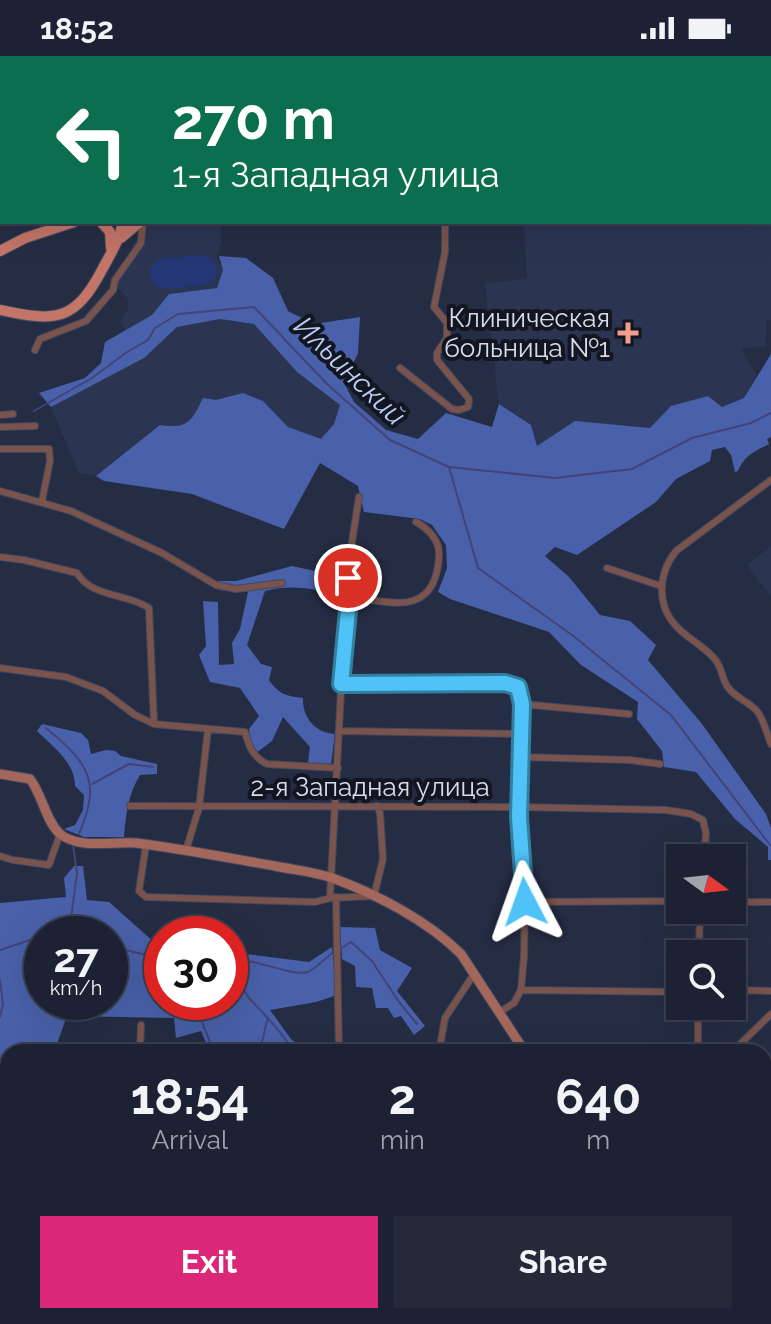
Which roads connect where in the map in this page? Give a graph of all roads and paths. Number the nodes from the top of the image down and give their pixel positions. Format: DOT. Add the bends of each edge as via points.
graph roads {
  1 [pos="68,224"];
  2 [pos="103,224"];
  3 [pos="122,224"];
  4 [pos="140,224"];
  5 [pos="142,224"];
  6 [pos="445,224"];
  7 [pos="117,242"];
  8 [pos="0,251"];
  9 [pos="110,255"];
  10 [pos="0,310"];
  11 [pos="35,350"];
  12 [pos="400,368"];
  13 [pos="13,414"];
  14 [pos="0,415"];
  15 [pos="35,426"];
  16 [pos="0,427"];
  17 [pos="0,449"];
  18 [pos="771,480"];
  19 [pos="0,491"];
  20 [pos="359,497"];
  21 [pos="42,501"];
  22 [pos="416,522"];
  23 [pos="0,557"];
  24 [pos="607,568"];
  25 [pos="282,583"];
  26 [pos="661,586"];
  27 [pos="349,600"];
  28 [pos="0,668"];
  29 [pos="341,684"];
  30 [pos="522,704"];
  31 [pos="629,714"];
  32 [pos="154,724"];
  33 [pos="208,729"];
  34 [pos="340,731"];
  35 [pos="521,734"];
  36 [pos="771,744"];
  37 [pos="521,757"];
  38 [pos="660,764"];
  39 [pos="338,768"];
  40 [pos="0,774"];
  41 [pos="130,806"];
  42 [pos="336,806"];
  43 [pos="377,806"];
  44 [pos="519,807"];
  45 [pos="199,808"];
  46 [pos="60,834"];
  47 [pos="705,844"];
  48 [pos="146,845"];
  49 [pos="186,850"];
  50 [pos="0,856"];
  51 [pos="333,878"];
  52 [pos="374,896"];
  53 [pos="333,898"];
  54 [pos="666,901"];
  55 [pos="525,902"];
  56 [pos="746,902"];
  57 [pos="771,902"];
  58 [pos="474,974"];
  59 [pos="521,990"];
  60 [pos="746,990"];
  61 [pos="771,991"];
  62 [pos="666,992"];
  63 [pos="498,1013"];
  64 [pos="771,1014"];
  65 [pos="698,1020"];
  66 [pos="141,1025"];
  67 [pos="140,1044"];
  68 [pos="339,1044"];
  69 [pos="440,1044"];
  70 [pos="519,1044"];
  71 [pos="698,1044"];
  72 [pos="740,1044"];
  1 -- 8 [label="main road"];
  2 -- 9 [label="main road" via="110,232"];
  3 -- 7 [label="main road"];
  4 -- 7 [label="main road"];
  5 -- 11 [label="street" via="141,243 100,306 86,321 40,339"];
  6 -- 12 [label="street" via="434,307 447,323 447,338 437,360 469,399 468,407 452,409"];
  7 -- 9 [label="main road"];
  9 -- 10 [label="main road" via="88,295 70,311 42,318"];
  13 -- 14 [label="street"];
  15 -- 16 [label="street"];
  17 -- 21 [label="street" via="49,449"];
  18 -- 26 [label="street" via="676,551 666,564"];
  19 -- 21 [label="street"];
  20 -- 27 [label="street"];
  21 -- 25 [label="street" via="162,553 216,585 236,589"];
  22 -- 27 [label="street" via="440,546 435,584 427,594 401,603"];
  23 -- 32 [label="street" via="77,573 95,589 149,608"];
  24 -- 26 [label="street"];
  26 -- 36 [label="street" via="663,603 677,627 712,656 736,698 757,711"];
  27 -- 29 [label="street"];
  28 -- 32 [label="street" via="66,677 103,691"];
  29 -- 30 [label="street" via="505,683 518,687"];
  29 -- 34 [label="street"];
  30 -- 31 [label="street"];
  30 -- 35 [label="street"];
  32 -- 33 [label="street"];
  33 -- 39 [label="street" via="245,732 249,748 267,764"];
  33 -- 45 [label="street"];
  34 -- 35 [label="street"];
  34 -- 39 [label="street"];
  35 -- 37 [label="street"];
  37 -- 38 [label="street"];
  37 -- 44 [label="street"];
  39 -- 42 [label="street"];
  40 -- 46 [label="main road" via="30,779"];
  41 -- 45 [label="street, 2-я Западная улица"];
  42 -- 43 [label="street, 2-я Западная улица"];
  42 -- 45 [label="street, 2-я Западная улица"];
  42 -- 51 [label="street"];
  43 -- 44 [label="street, 2-я Западная улица"];
  43 -- 52 [label="street" via="383,859"];
  44 -- 47 [label="street, 2-я Западная улица" via="691,814 703,820"];
  44 -- 55 [label="street"];
  45 -- 49 [label="street"];
  46 -- 48 [label="main road" via="89,843"];
  46 -- 50 [label="street" via="49,865"];
  48 -- 49 [label="main road"];
  48 -- 53 [label="street" via="139,891 146,897 315,902"];
  49 -- 51 [label="main road"];
  51 -- 52 [label="main road"];
  51 -- 53 [label="street"];
  52 -- 53 [label="street"];
  52 -- 58 [label="main road" via="450,943"];
  53 -- 68 [label="street"];
  54 -- 55 [label="street"];
  55 -- 59 [label="street"];
  56 -- 57 [label="street"];
  58 -- 63 [label="main road"];
  58 -- 69 [label="street" via="445,1018"];
  59 -- 62 [label="street"];
  59 -- 63 [label="street" via="514,1003"];
  60 -- 61 [label="street"];
  63 -- 70 [label="main road"];
  64 -- 72 [label="street"];
  65 -- 71 [label="street"];
  66 -- 67 [label="street"];
}
